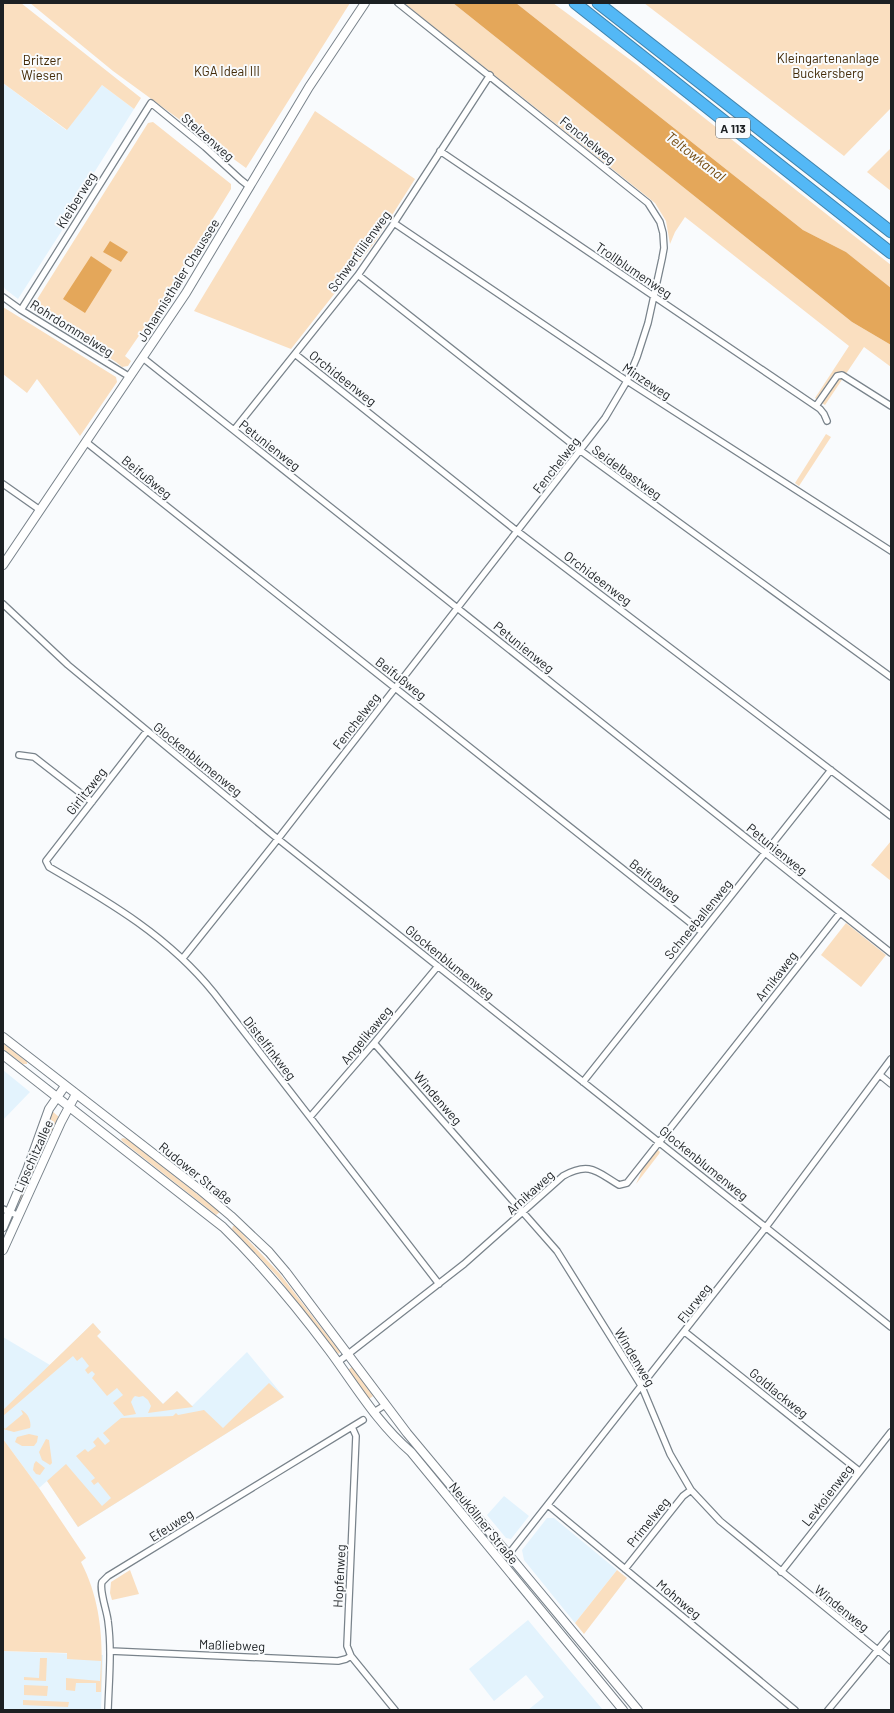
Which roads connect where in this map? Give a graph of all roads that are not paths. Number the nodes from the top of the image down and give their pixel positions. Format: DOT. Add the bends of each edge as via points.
graph roads {
  1 [pos="365,3"];
  2 [pos="398,3"];
  3 [pos="575,3"];
  4 [pos="598,3"];
  5 [pos="490,76"];
  6 [pos="151,103"];
  7 [pos="440,151"];
  8 [pos="250,187"];
  9 [pos="394,223"];
  10 [pos="891,232"];
  11 [pos="891,252"];
  12 [pos="358,275"];
  13 [pos="654,296"];
  14 [pos="3,297"];
  15 [pos="21,310"];
  16 [pos="294,354"];
  17 [pos="143,358"];
  18 [pos="130,377"];
  19 [pos="627,381"];
  20 [pos="816,406"];
  21 [pos="891,406"];
  22 [pos="827,421"];
  23 [pos="234,430"];
  24 [pos="86,442"];
  25 [pos="581,451"];
  26 [pos="3,484"];
  27 [pos="40,510"];
  28 [pos="518,531"];
  29 [pos="891,551"];
  30 [pos="3,565"];
  31 [pos="3,604"];
  32 [pos="458,608"];
  33 [pos="891,677"];
  34 [pos="396,688"];
  35 [pos="147,732"];
  36 [pos="19,755"];
  37 [pos="831,770"];
  38 [pos="92,802"];
  39 [pos="891,816"];
  40 [pos="278,839"];
  41 [pos="765,853"];
  42 [pos="48,865"];
  43 [pos="840,913"];
  44 [pos="702,932"];
  45 [pos="891,953"];
  46 [pos="183,958"];
  47 [pos="438,966"];
  48 [pos="3,1037"];
  49 [pos="374,1043"];
  50 [pos="3,1055"];
  51 [pos="891,1059"];
  52 [pos="34,1061"];
  53 [pos="26,1073"];
  54 [pos="880,1075"];
  55 [pos="583,1082"];
  56 [pos="891,1084"];
  57 [pos="65,1086"];
  58 [pos="76,1094"];
  59 [pos="57,1097"];
  60 [pos="70,1107"];
  61 [pos="310,1117"];
  62 [pos="122,1130"];
  63 [pos="113,1141"];
  64 [pos="658,1141"];
  65 [pos="6,1210"];
  66 [pos="523,1212"];
  67 [pos="19,1216"];
  68 [pos="233,1218"];
  69 [pos="3,1227"];
  70 [pos="223,1227"];
  71 [pos="766,1227"];
  72 [pos="3,1250"];
  73 [pos="439,1284"];
  74 [pos="891,1327"];
  75 [pos="685,1332"];
  76 [pos="329,1350"];
  77 [pos="349,1354"];
  78 [pos="338,1362"];
  79 [pos="642,1387"];
  80 [pos="385,1404"];
  81 [pos="374,1412"];
  82 [pos="363,1420"];
  83 [pos="352,1427"];
  84 [pos="891,1432"];
  85 [pos="860,1471"];
  86 [pos="691,1490"];
  87 [pos="548,1505"];
  88 [pos="508,1555"];
  89 [pos="500,1562"];
  90 [pos="625,1569"];
  91 [pos="781,1572"];
  92 [pos="891,1634"];
  93 [pos="110,1651"];
  94 [pos="878,1651"];
  95 [pos="351,1656"];
  96 [pos="891,1661"];
  97 [pos="108,1710"];
  98 [pos="395,1710"];
  99 [pos="623,1710"];
  100 [pos="638,1710"];
  101 [pos="795,1710"];
  102 [pos="828,1710"];
  1 -- 8 [label="main road, Johannisthaler Chaussee" via="309,87"];
  2 -- 5 [label="street, Fenchelweg"];
  3 -- 11 [label="highway, A 113"];
  4 -- 10 [label="highway, A 113"];
  5 -- 7 [label="street, Schwertlilienweg"];
  5 -- 13 [label="street, Fenchelweg" via="648,203 660,222 664,240"];
  6 -- 8 [label="street, Stelzenweg"];
  6 -- 15 [label="street, Kleiberweg"];
  7 -- 9 [label="street, Schwertlilienweg"];
  7 -- 13 [label="street, Trollblumenweg"];
  8 -- 17 [label="main road, Johannisthaler Chaussee"];
  9 -- 12 [label="street, Schwertlilienweg"];
  9 -- 19 [label="street, Minzeweg"];
  12 -- 16 [label="street, Schwertlilienweg"];
  12 -- 25 [label="street, Seidelbastweg"];
  13 -- 19 [label="street, Fenchelweg" via="648,323"];
  13 -- 20 [label="street, Trollblumenweg"];
  14 -- 15 [label="street, Rohrdommelweg"];
  15 -- 18 [label="street, Rohrdommelweg"];
  16 -- 23 [label="street, Schwertlilienweg"];
  16 -- 28 [label="street, Orchideenweg"];
  17 -- 18 [label="main road, Johannisthaler Chaussee"];
  17 -- 23 [label="street, Petunienweg"];
  18 -- 24 [label="main road, Johannisthaler Chaussee"];
  19 -- 25 [label="street, Fenchelweg"];
  19 -- 29 [label="street, Minzeweg"];
  20 -- 21 [label="street" via="837,376 842,375"];
  20 -- 22 [label="street, Trollblumenweg"];
  23 -- 32 [label="street, Petunienweg"];
  24 -- 27 [label="main road, Johannisthaler Chaussee"];
  24 -- 34 [label="street, Beifußweg"];
  25 -- 28 [label="street, Fenchelweg"];
  25 -- 33 [label="street, Seidelbastweg"];
  26 -- 27 [label="street"];
  27 -- 30 [label="main road, Johannisthaler Chaussee"];
  28 -- 32 [label="street, Fenchelweg"];
  28 -- 37 [label="street, Orchideenweg"];
  31 -- 35 [label="street, Glockenblumenweg" via="68,665"];
  32 -- 34 [label="street, Fenchelweg"];
  32 -- 41 [label="street, Petunienweg"];
  34 -- 40 [label="street, Fenchelweg"];
  34 -- 44 [label="street, Beifußweg"];
  35 -- 38 [label="street, Girlitzweg"];
  35 -- 40 [label="street, Glockenblumenweg"];
  36 -- 38 [label="street" via="34,757"];
  37 -- 39 [label="street, Orchideenweg"];
  37 -- 41 [label="street, Schneeballenweg"];
  38 -- 42 [label="street, Girlitzweg" via="46,861"];
  40 -- 46 [label="street, Fenchelweg"];
  40 -- 47 [label="street, Glockenblumenweg"];
  41 -- 43 [label="street, Petunienweg"];
  41 -- 44 [label="street, Schneeballenweg"];
  42 -- 46 [label="street, Distelfinkweg" via="139,922"];
  43 -- 45 [label="street, Petunienweg"];
  43 -- 64 [label="street, Arnikaweg"];
  44 -- 55 [label="street, Schneeballenweg"];
  46 -- 61 [label="street, Distelfinkweg" via="202,978"];
  47 -- 49 [label="street, Angelikaweg"];
  47 -- 55 [label="street, Glockenblumenweg"];
  48 -- 52 [label="main road, Rudower Straße"];
  49 -- 61 [label="street, Angelikaweg"];
  49 -- 66 [label="street, Windenweg"];
  50 -- 53 [label="main road, Rudower Straße"];
  51 -- 54 [label="street, Flurweg"];
  52 -- 53 [label="main road"];
  52 -- 57 [label="main road, Rudower Straße"];
  53 -- 59 [label="main road, Rudower Straße"];
  54 -- 56 [label="street"];
  54 -- 71 [label="street, Flurweg"];
  55 -- 64 [label="street, Glockenblumenweg"];
  57 -- 58 [label="main road, Rudower Straße"];
  57 -- 59 [label="main road, Lipschitzallee"];
  58 -- 60 [label="main road, Lipschitzallee"];
  58 -- 62 [label="main road, Rudower Straße"];
  59 -- 60 [label="main road, Rudower Straße"];
  59 -- 65 [label="main road, Lipschitzallee" via="49,1109"];
  60 -- 63 [label="main road, Rudower Straße"];
  60 -- 67 [label="main road, Lipschitzallee"];
  61 -- 73 [label="street, Distelfinkweg"];
  62 -- 63 [label="main road"];
  62 -- 68 [label="main road, Rudower Straße"];
  63 -- 70 [label="main road, Rudower Straße"];
  64 -- 66 [label="street, Arnikaweg" via="624,1184 619,1185 596,1171 574,1171 556,1182"];
  64 -- 71 [label="street, Glockenblumenweg"];
  65 -- 67 [label="street"];
  65 -- 69 [label="main road, Lipschitzallee"];
  66 -- 73 [label="street, Arnikaweg"];
  66 -- 79 [label="street, Windenweg" via="558,1252"];
  67 -- 72 [label="main road, Lipschitzallee"];
  68 -- 70 [label="main road"];
  68 -- 77 [label="main road, Rudower Straße" via="274,1257"];
  70 -- 76 [label="main road, Rudower Straße" via="255,1258"];
  71 -- 74 [label="street, Glockenblumenweg"];
  71 -- 75 [label="street, Flurweg"];
  73 -- 77 [label="street, Arnikaweg"];
  75 -- 79 [label="street, Flurweg"];
  75 -- 85 [label="street, Goldlackweg"];
  76 -- 78 [label="main road, Neuköllner Straße"];
  77 -- 78 [label="street, Arnikaweg"];
  77 -- 80 [label="main road, Neuköllner Straße"];
  78 -- 81 [label="main road, Neuköllner Straße"];
  79 -- 86 [label="street, Windenweg" via="670,1454"];
  79 -- 87 [label="street, Flurweg"];
  80 -- 81 [label="street"];
  80 -- 88 [label="main road, Neuköllner Straße"];
  81 -- 89 [label="main road, Neuköllner Straße" via="394,1437 411,1452"];
  82 -- 83 [label="street, Efeuweg"];
  83 -- 93 [label="street, Efeuweg" via="102,1582"];
  83 -- 95 [label="street, Hopfenweg" via="356,1438 346,1640"];
  84 -- 85 [label="street, Levkoienweg"];
  85 -- 91 [label="street, Levkoienweg"];
  86 -- 90 [label="street, Primelweg" via="683,1496"];
  86 -- 91 [label="street, Windenweg" via="720,1521"];
  87 -- 88 [label="street, Flurweg"];
  87 -- 90 [label="street, Mohnweg"];
  88 -- 89 [label="main road"];
  88 -- 100 [label="main road, Neuköllner Straße"];
  89 -- 99 [label="main road, Neuköllner Straße"];
  90 -- 101 [label="street, Mohnweg"];
  91 -- 94 [label="street, Windenweg"];
  92 -- 94 [label="street"];
  93 -- 95 [label="street, Maßliebweg" via="338,1661"];
  93 -- 97 [label="street, Efeuweg"];
  94 -- 96 [label="street, Windenweg"];
  94 -- 102 [label="street"];
  95 -- 98 [label="street, Hopfenweg"];
}
